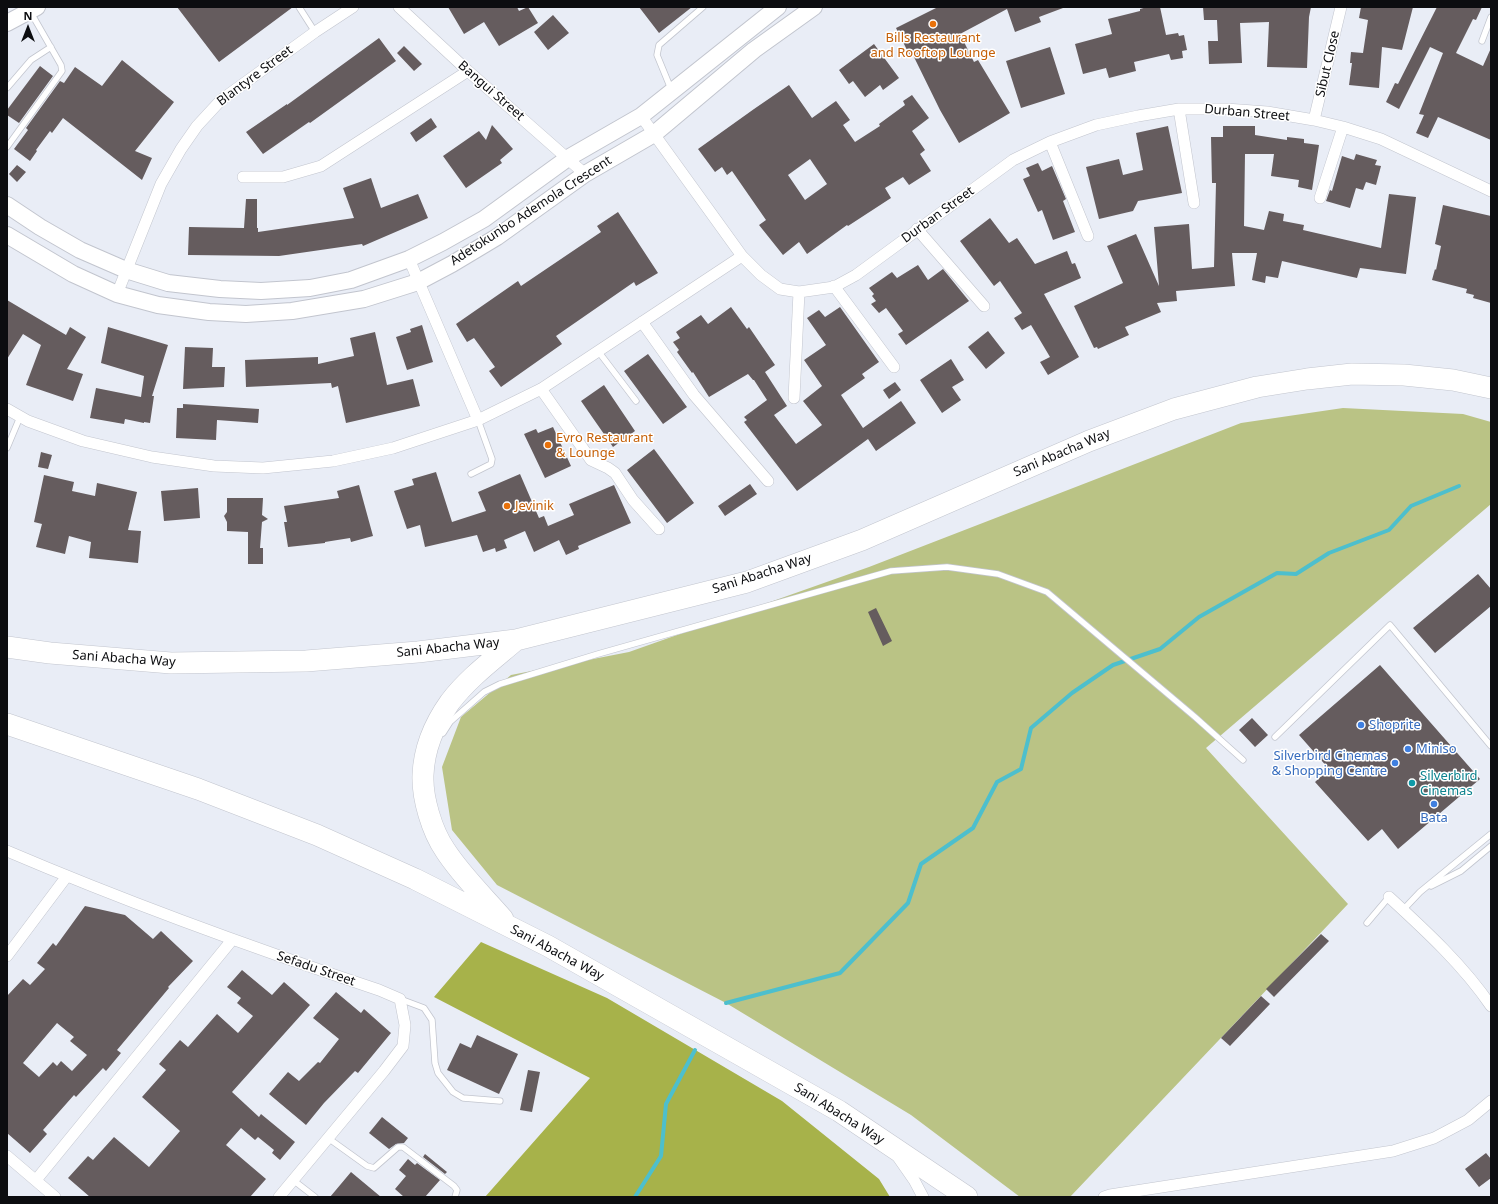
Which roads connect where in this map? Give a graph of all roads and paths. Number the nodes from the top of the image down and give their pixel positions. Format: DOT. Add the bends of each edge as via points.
graph roads {
  1 [pos="299,7"];
  2 [pos="353,7"];
  3 [pos="399,7"];
  4 [pos="703,7"];
  5 [pos="778,7"];
  6 [pos="814,7"];
  7 [pos="1341,7"];
  8 [pos="33,9"];
  9 [pos="1491,17"];
  10 [pos="7,24"];
  11 [pos="315,32"];
  12 [pos="1482,41"];
  13 [pos="51,47"];
  14 [pos="468,71"];
  15 [pos="7,88"];
  16 [pos="672,91"];
  17 [pos="1179,109"];
  18 [pos="641,116"];
  19 [pos="1314,120"];
  20 [pos="1343,127"];
  21 [pos="654,134"];
  22 [pos="1050,142"];
  23 [pos="7,146"];
  24 [pos="568,158"];
  25 [pos="585,174"];
  26 [pos="243,177"];
  27 [pos="1491,191"];
  28 [pos="1320,198"];
  29 [pos="1194,203"];
  30 [pos="7,205"];
  31 [pos="917,229"];
  32 [pos="7,235"];
  33 [pos="1088,236"];
  34 [pos="742,256"];
  35 [pos="409,259"];
  36 [pos="126,270"];
  37 [pos="418,282"];
  38 [pos="834,286"];
  39 [pos="799,292"];
  40 [pos="117,294"];
  41 [pos="984,306"];
  42 [pos="642,322"];
  43 [pos="598,351"];
  44 [pos="894,367"];
  45 [pos="1491,388"];
  46 [pos="540,389"];
  47 [pos="794,398"];
  48 [pos="636,401"];
  49 [pos="7,409"];
  50 [pos="20,417"];
  51 [pos="478,420"];
  52 [pos="7,448"];
  53 [pos="471,474"];
  54 [pos="768,480"];
  55 [pos="659,529"];
  56 [pos="516,640"];
  57 [pos="7,647"];
  58 [pos="7,724"];
  59 [pos="1275,737"];
  60 [pos="438,741"];
  61 [pos="1491,746"];
  62 [pos="1242,760"];
  63 [pos="1491,834"];
  64 [pos="1491,846"];
  65 [pos="7,851"];
  66 [pos="67,876"];
  67 [pos="1420,892"];
  68 [pos="1389,897"];
  69 [pos="1403,910"];
  70 [pos="1367,923"];
  71 [pos="510,927"];
  72 [pos="232,940"];
  73 [pos="7,956"];
  74 [pos="400,999"];
  75 [pos="1491,1006"];
  76 [pos="500,1101"];
  77 [pos="1491,1101"];
  78 [pos="328,1138"];
  79 [pos="888,1144"];
  80 [pos="7,1156"];
  81 [pos="36,1180"];
  82 [pos="293,1180"];
  83 [pos="55,1197"];
  84 [pos="280,1197"];
  85 [pos="315,1197"];
  86 [pos="455,1197"];
  87 [pos="923,1197"];
  88 [pos="967,1197"];
  89 [pos="1104,1197"];
  1 -- 11 [label="lane"];
  2 -- 11 [label="street, Blantyre Street"];
  3 -- 14 [label="street, Bangui Street"];
  4 -- 16 [label="lane" via="659,45 657,55"];
  5 -- 16 [label="main road, Adetokunbo Ademola Crescent"];
  6 -- 21 [label="main road, Adetokunbo Ademola Crescent" via="754,50"];
  7 -- 19 [label="street, Sibut Close"];
  8 -- 10 [label="main road"];
  8 -- 13 [label="lane"];
  9 -- 12 [label="lane"];
  11 -- 36 [label="street, Blantyre Street" via="221,100 197,126 161,184"];
  13 -- 15 [label="lane" via="31,60"];
  13 -- 23 [label="lane" via="62,70"];
  14 -- 24 [label="street, Bangui Street"];
  14 -- 26 [label="street" via="321,166 283,177"];
  16 -- 18 [label="main road, Adetokunbo Ademola Crescent"];
  17 -- 19 [label="street, Durban Street" via="1267,112"];
  17 -- 22 [label="street, Durban Street" via="1096,125"];
  17 -- 29 [label="street"];
  18 -- 21 [label="street, Durban Street"];
  18 -- 24 [label="main road, Adetokunbo Ademola Crescent"];
  19 -- 20 [label="street, Durban Street"];
  20 -- 27 [label="street, Durban Street" via="1381,139"];
  20 -- 28 [label="street"];
  21 -- 25 [label="main road, Adetokunbo Ademola Crescent"];
  21 -- 34 [label="street, Durban Street"];
  22 -- 31 [label="street, Durban Street" via="1013,160"];
  22 -- 33 [label="street"];
  24 -- 25 [label="street, Bangui Street"];
  24 -- 35 [label="main road, Adetokunbo Ademola Crescent" via="484,219"];
  25 -- 37 [label="main road, Adetokunbo Ademola Crescent" via="497,237"];
  30 -- 36 [label="main road, Adetokunbo Ademola Crescent" via="80,250"];
  31 -- 38 [label="street, Durban Street" via="856,275"];
  31 -- 41 [label="street"];
  32 -- 40 [label="main road, Adetokunbo Ademola Crescent" via="73,274"];
  34 -- 39 [label="street, Durban Street" via="761,275 780,288"];
  34 -- 42 [label="street"];
  35 -- 36 [label="main road, Adetokunbo Ademola Crescent" via="351,280 310,288 261,291 168,283"];
  35 -- 37 [label="street"];
  36 -- 40 [label="street, Blantyre Street"];
  37 -- 40 [label="main road, Adetokunbo Ademola Crescent" via="364,299 292,311 246,314 158,305"];
  37 -- 51 [label="street"];
  38 -- 39 [label="street, Durban Street"];
  38 -- 44 [label="street"];
  39 -- 47 [label="street"];
  42 -- 43 [label="street"];
  42 -- 54 [label="street" via="694,395"];
  43 -- 46 [label="street"];
  43 -- 48 [label="lane"];
  45 -- 56 [label="highway, Sani Abacha Way" via="1453,380 1404,375 1352,374 1249,389 1174,409 1089,441 862,540 747,582"];
  46 -- 51 [label="street"];
  46 -- 55 [label="street" via="591,460 615,474"];
  49 -- 50 [label="street"];
  50 -- 51 [label="street" via="83,441 152,457 214,466 262,468 333,460 393,448"];
  50 -- 52 [label="lane"];
  51 -- 53 [label="lane" via="492,459 491,464"];
  56 -- 57 [label="highway, Sani Abacha Way" via="418,652 306,661 171,663"];
  56 -- 71 [label="highway" via="470,680 450,702 435,726 423,775 432,826 445,850"];
  58 -- 71 [label="highway, Sani Abacha Way" via="198,789 309,832 415,879"];
  59 -- 61 [label="lane" via="1390,625"];
  60 -- 62 [label="lane" via="450,722 484,692 500,684 891,571 947,567 998,574 1047,592"];
  63 -- 67 [label="lane"];
  64 -- 67 [label="lane" via="1461,871"];
  65 -- 66 [label="street, Sefadu Street"];
  66 -- 72 [label="street, Sefadu Street"];
  66 -- 73 [label="street"];
  67 -- 69 [label="lane"];
  68 -- 69 [label="street"];
  68 -- 70 [label="lane"];
  69 -- 75 [label="street" via="1442,946"];
  71 -- 79 [label="highway, Sani Abacha Way" via="839,1111"];
  72 -- 74 [label="street, Sefadu Street"];
  72 -- 81 [label="street"];
  74 -- 76 [label="lane" via="424,1008 432,1020 438,1074 453,1092 463,1098"];
  74 -- 78 [label="street" via="405,1025 403,1046"];
  77 -- 89 [label="street" via="1468,1120 1434,1138 1393,1151"];
  78 -- 82 [label="street"];
  78 -- 86 [label="lane" via="367,1166 374,1168 398,1147 403,1146 454,1186 457,1190"];
  79 -- 87 [label="street"];
  79 -- 88 [label="highway, Sani Abacha Way"];
  80 -- 81 [label="street"];
  81 -- 83 [label="street"];
  82 -- 84 [label="street"];
  82 -- 85 [label="lane"];
}
